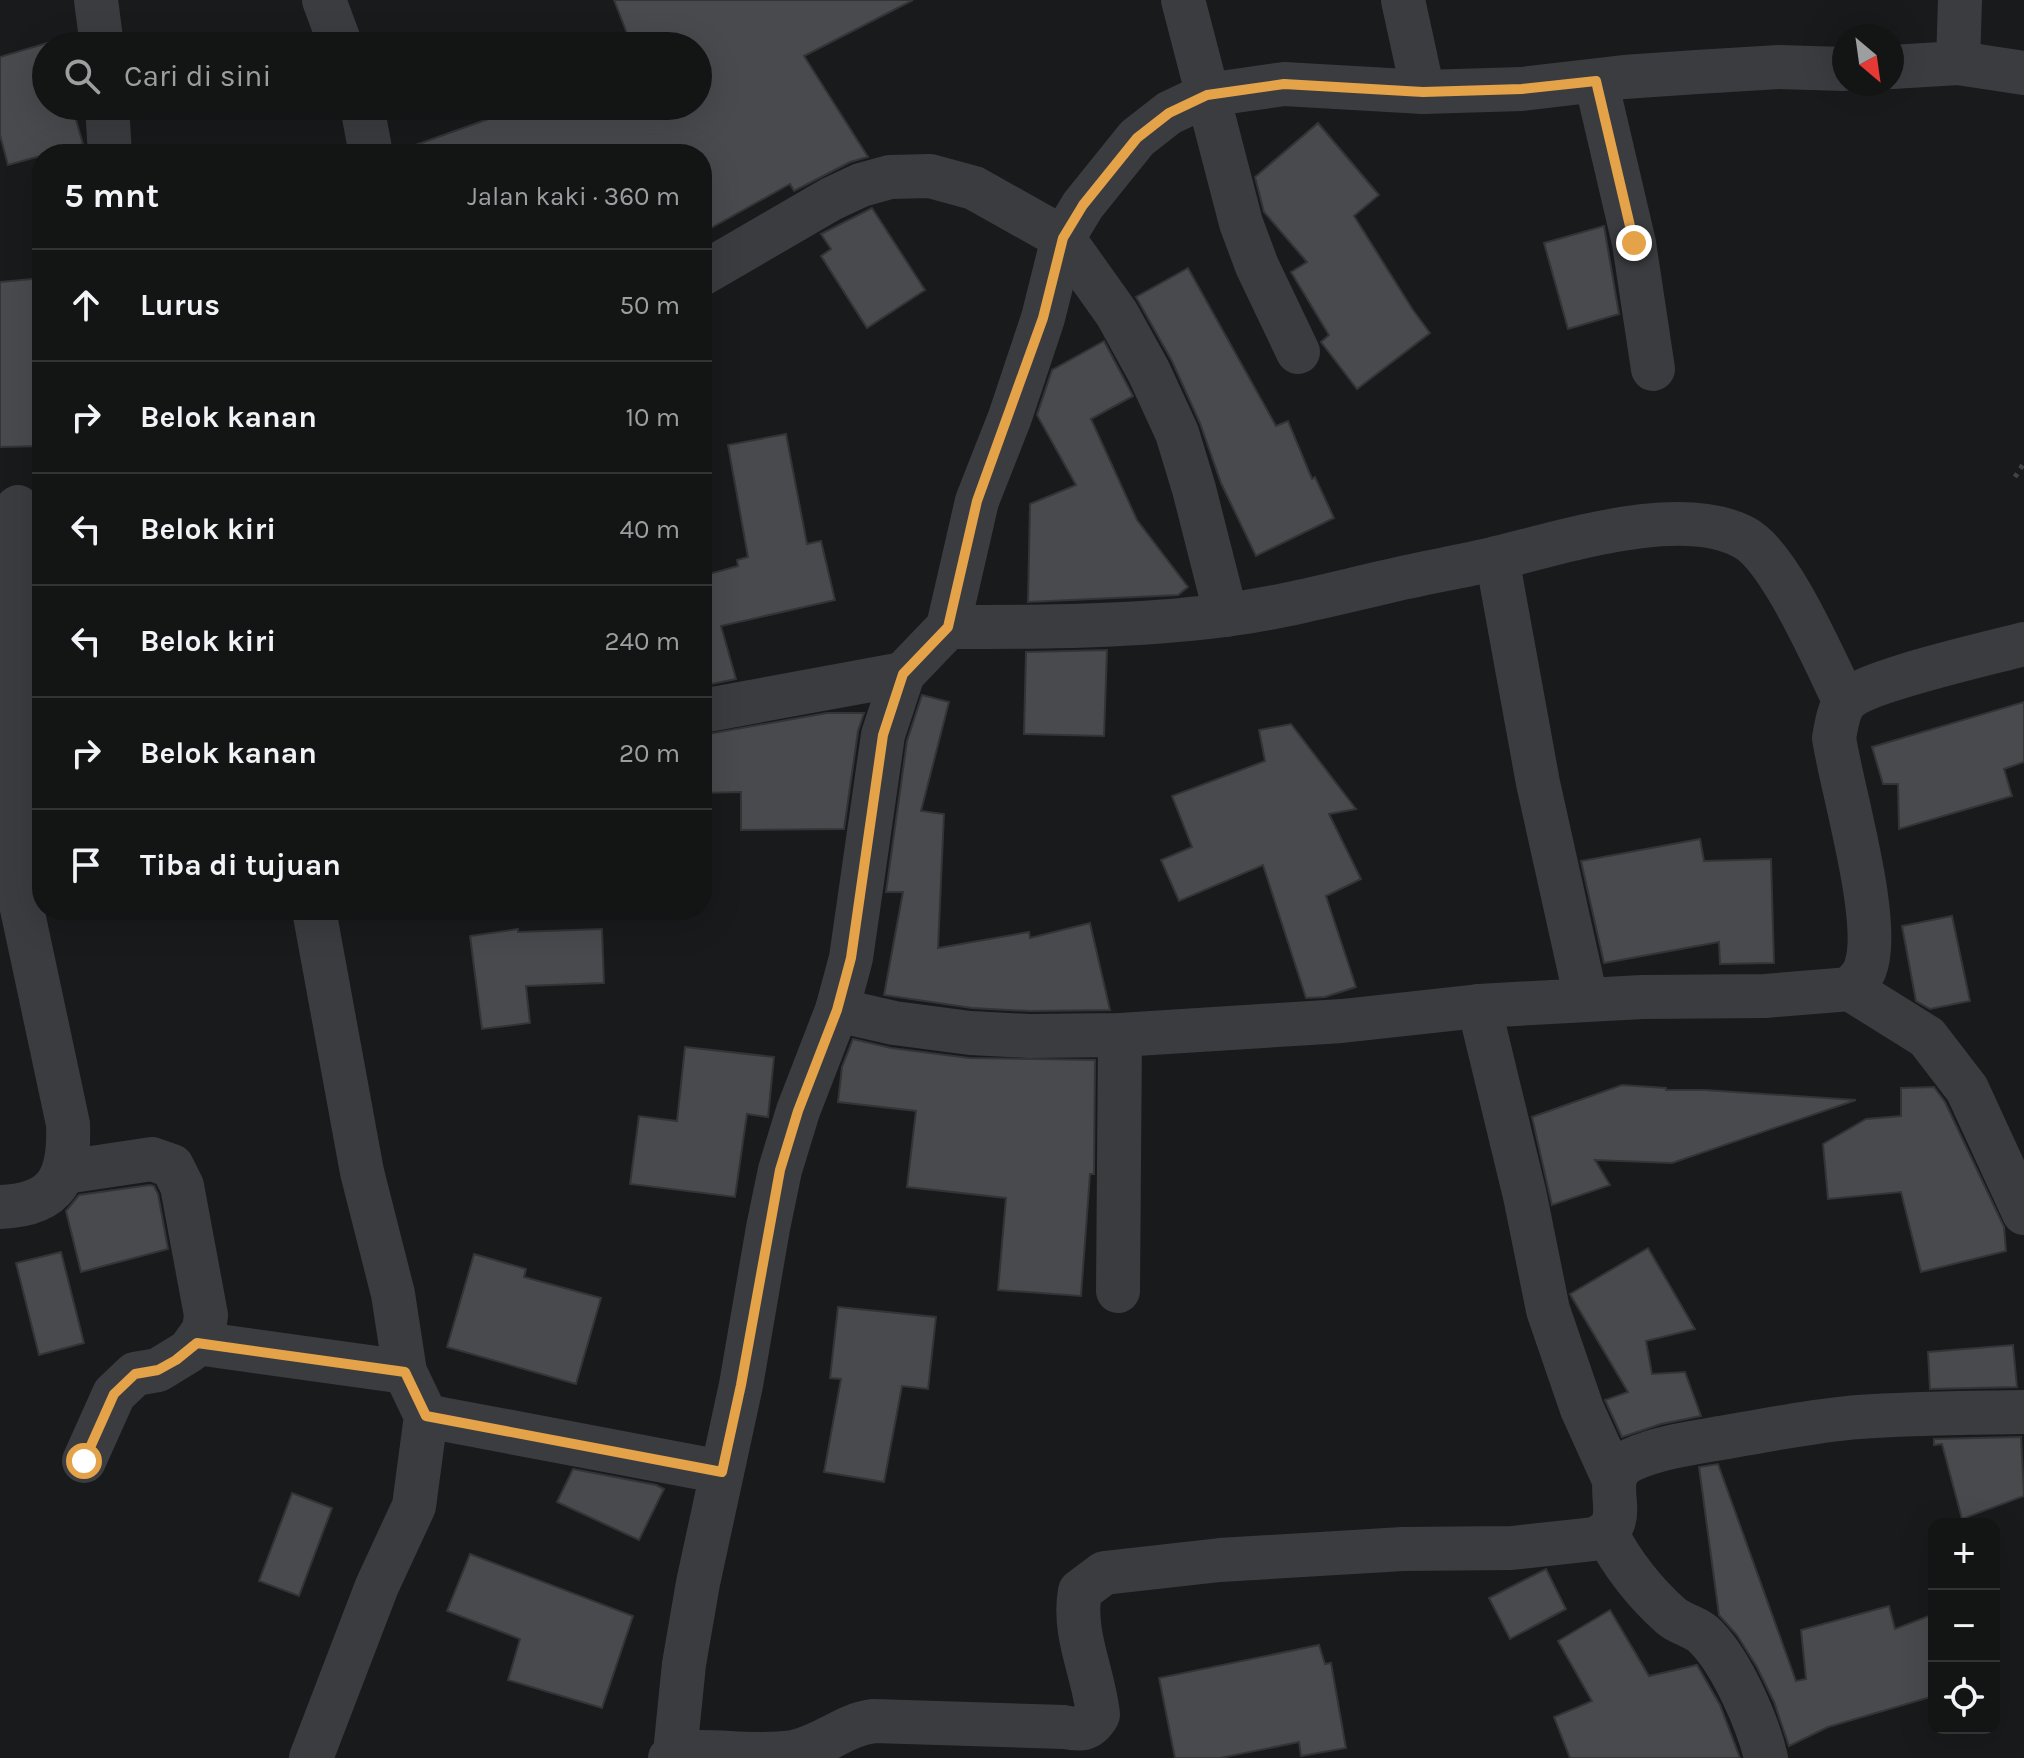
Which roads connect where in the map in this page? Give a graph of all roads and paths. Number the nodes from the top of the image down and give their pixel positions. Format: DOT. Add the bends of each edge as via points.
graph roads {
  1 [pos="96,0"];
  2 [pos="324,0"];
  3 [pos="1183,0"];
  4 [pos="1403,0"];
  5 [pos="1960,0"];
  6 [pos="100,32"];
  7 [pos="336,32"];
  8 [pos="1958,63"];
  9 [pos="1904,66"];
  10 [pos="1832,69"];
  11 [pos="2024,73"];
  12 [pos="1596,81"];
  13 [pos="1423,92"];
  14 [pos="1207,95"];
  15 [pos="108,120"];
  16 [pos="365,120"];
  17 [pos="109,144"];
  18 [pos="369,144"];
  19 [pos="1063,238"];
  20 [pos="712,268"];
  21 [pos="1298,352"];
  22 [pos="1653,369"];
  23 [pos="2024,463"];
  24 [pos="2015,477"];
  25 [pos="20,506"];
  26 [pos="1497,558"];
  27 [pos="1226,615"];
  28 [pos="948,627"];
  29 [pos="2024,644"];
  30 [pos="903,674"];
  31 [pos="1845,702"];
  32 [pos="712,709"];
  33 [pos="316,920"];
  34 [pos="1850,989"];
  35 [pos="1586,999"];
  36 [pos="1479,1006"];
  37 [pos="837,1010"];
  38 [pos="1120,1035"];
  39 [pos="65,1172"];
  40 [pos="0,1207"];
  41 [pos="2024,1213"];
  42 [pos="1118,1291"];
  43 [pos="197,1343"];
  44 [pos="405,1372"];
  45 [pos="2024,1412"];
  46 [pos="426,1416"];
  47 [pos="84,1461"];
  48 [pos="722,1472"];
  49 [pos="1614,1480"];
  50 [pos="1607,1534"];
  51 [pos="673,1756"];
  52 [pos="311,1758"];
  53 [pos="1766,1758"];
  1 -- 6 [label="street"];
  2 -- 7 [label="street"];
  3 -- 14 [label="street"];
  4 -- 13 [label="street"];
  5 -- 8 [label="street"];
  8 -- 9 [label="street"];
  8 -- 11 [label="street"];
  10 -- 12 [label="street" via="1779,67"];
  12 -- 13 [label="street"];
  12 -- 22 [label="street" via="1634,243"];
  13 -- 14 [label="street" via="1284,84"];
  14 -- 19 [label="street" via="1169,113 1137,138 1106,173"];
  14 -- 21 [label="street" via="1241,223"];
  15 -- 17 [label="street"];
  16 -- 18 [label="street"];
  19 -- 20 [label="street" via="974,188 930,176 890,177 831,199"];
  19 -- 27 [label="street" via="1117,314 1177,433"];
  19 -- 28 [label="street" via="1043,318 977,501"];
  23 -- 24 [label="path"];
  25 -- 39 [label="street" via="14,843 18,890 68,1124"];
  26 -- 27 [label="street"];
  26 -- 31 [label="street" via="1643,526 1698,524 1745,538 1782,578"];
  26 -- 35 [label="street" via="1538,783"];
  27 -- 28 [label="street" via="1123,625"];
  28 -- 30 [label="street"];
  29 -- 31 [label="street" via="1901,677"];
  30 -- 32 [label="street"];
  30 -- 37 [label="street" via="883,735 851,958"];
  31 -- 34 [label="street" via="1834,738 1868,918 1865,970"];
  33 -- 44 [label="street"];
  34 -- 35 [label="street"];
  34 -- 41 [label="street" via="1935,1047 1967,1089"];
  35 -- 36 [label="street"];
  36 -- 38 [label="street"];
  36 -- 49 [label="street" via="1548,1310 1582,1409"];
  37 -- 38 [label="street" via="970,1033"];
  37 -- 48 [label="street" via="780,1170"];
  38 -- 42 [label="street"];
  39 -- 40 [label="street" via="40,1200"];
  39 -- 43 [label="street" via="152,1159 172,1166 182,1186 206,1315"];
  43 -- 44 [label="street"];
  43 -- 47 [label="street" via="158,1370 135,1374 114,1394"];
  44 -- 46 [label="street"];
  45 -- 49 [label="street" via="1858,1417 1685,1444 1631,1460"];
  46 -- 48 [label="street"];
  46 -- 52 [label="street" via="414,1506"];
  48 -- 51 [label="street" via="689,1637"];
  49 -- 50 [label="street" via="1616,1519"];
  50 -- 51 [label="street" via="1552,1545 1220,1560 1104,1573 1080,1591 1077,1607 1097,1702 1092,1726 1080,1730 874,1721 794,1752"];
  50 -- 53 [label="street" via="1618,1557 1672,1618 1705,1635 1727,1663"];
}
